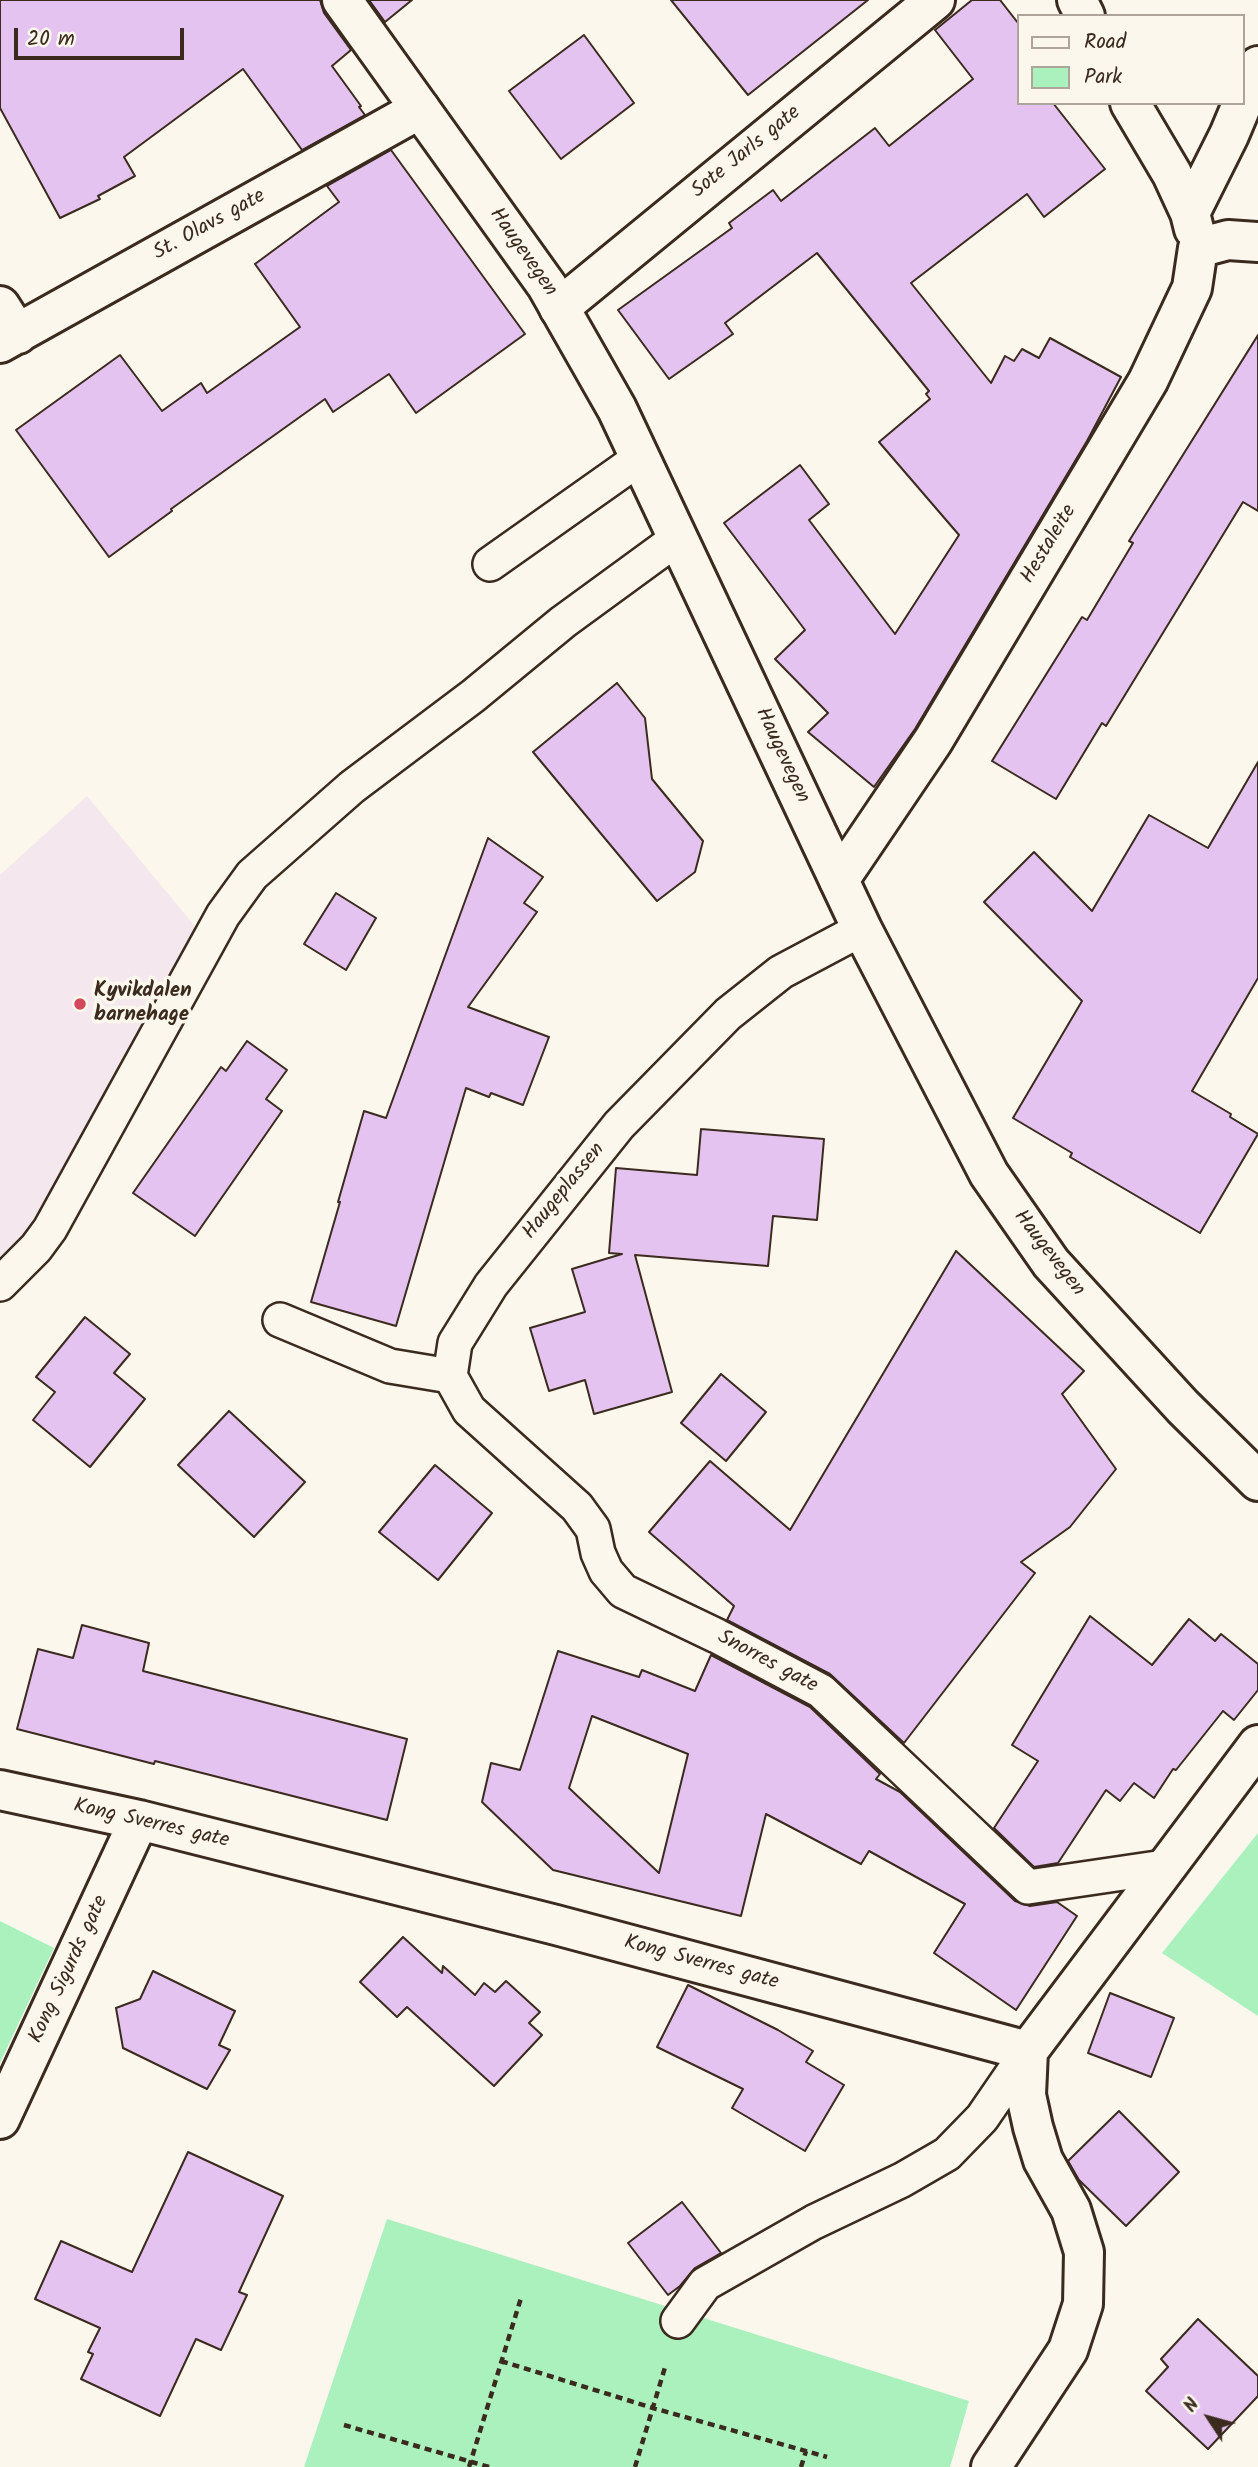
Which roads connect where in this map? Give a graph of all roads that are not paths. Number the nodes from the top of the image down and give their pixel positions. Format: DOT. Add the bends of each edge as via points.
graph roads {
  1 [pos="342,0"];
  2 [pos="935,0"];
  3 [pos="1258,66"];
  4 [pos="1244,99"];
  5 [pos="1131,105"];
  6 [pos="1242,105"];
  7 [pos="420,109"];
  8 [pos="1194,230"];
  9 [pos="1258,242"];
  10 [pos="559,308"];
  11 [pos="6,328"];
  12 [pos="640,458"];
  13 [pos="678,538"];
  14 [pos="490,564"];
  15 [pos="839,880"];
  16 [pos="862,929"];
  17 [pos="0,1284"];
  18 [pos="280,1320"];
  19 [pos="450,1376"];
  20 [pos="1253,1465"];
  21 [pos="1258,1745"];
  22 [pos="0,1790"];
  23 [pos="139,1820"];
  24 [pos="1164,1867"];
  25 [pos="1028,2051"];
  26 [pos="0,2119"];
  27 [pos="678,2321"];
  28 [pos="991,2467"];
  1 -- 7 [label="street, Haugevegen"];
  2 -- 10 [label="street, Sote Jarls gate"];
  3 -- 4 [label="street, Hestaleite"];
  5 -- 8 [label="street" via="1172,174"];
  6 -- 8 [label="street, Hestaleite"];
  7 -- 10 [label="street, Haugevegen"];
  7 -- 11 [label="street, St. Olavs gate"];
  8 -- 9 [label="street" via="1228,240"];
  8 -- 15 [label="street, Hestaleite" via="1192,288 1148,381 933,741"];
  10 -- 12 [label="street, Haugevegen"];
  12 -- 13 [label="street, Haugevegen"];
  12 -- 14 [label="lane"];
  13 -- 15 [label="street, Haugevegen"];
  13 -- 17 [label="lane" via="352,787 252,875 223,915 50,1229"];
  15 -- 16 [label="street, Haugevegen"];
  16 -- 19 [label="lane, Haugeplassen" via="781,972 728,1014 618,1125 491,1285 456,1343"];
  16 -- 20 [label="street, Haugevegen" via="989,1174 1051,1263 1183,1407"];
  18 -- 19 [label="lane" via="390,1367"];
  19 -- 24 [label="lane, Snorres gate" via="469,1410 577,1507 593,1529 606,1571 624,1591 821,1691 1028,1887"];
  21 -- 24 [label="street"];
  22 -- 23 [label="street, Kong Sverres gate"];
  23 -- 25 [label="street, Kong Sverres gate"];
  23 -- 26 [label="street, Kong Sigurds gate"];
  24 -- 25 [label="street"];
  25 -- 27 [label="lane" via="982,2118 947,2154 705,2284"];
  25 -- 28 [label="street" via="1026,2095 1033,2127 1043,2160 1071,2210 1084,2252 1083,2304 1068,2350"];
}
